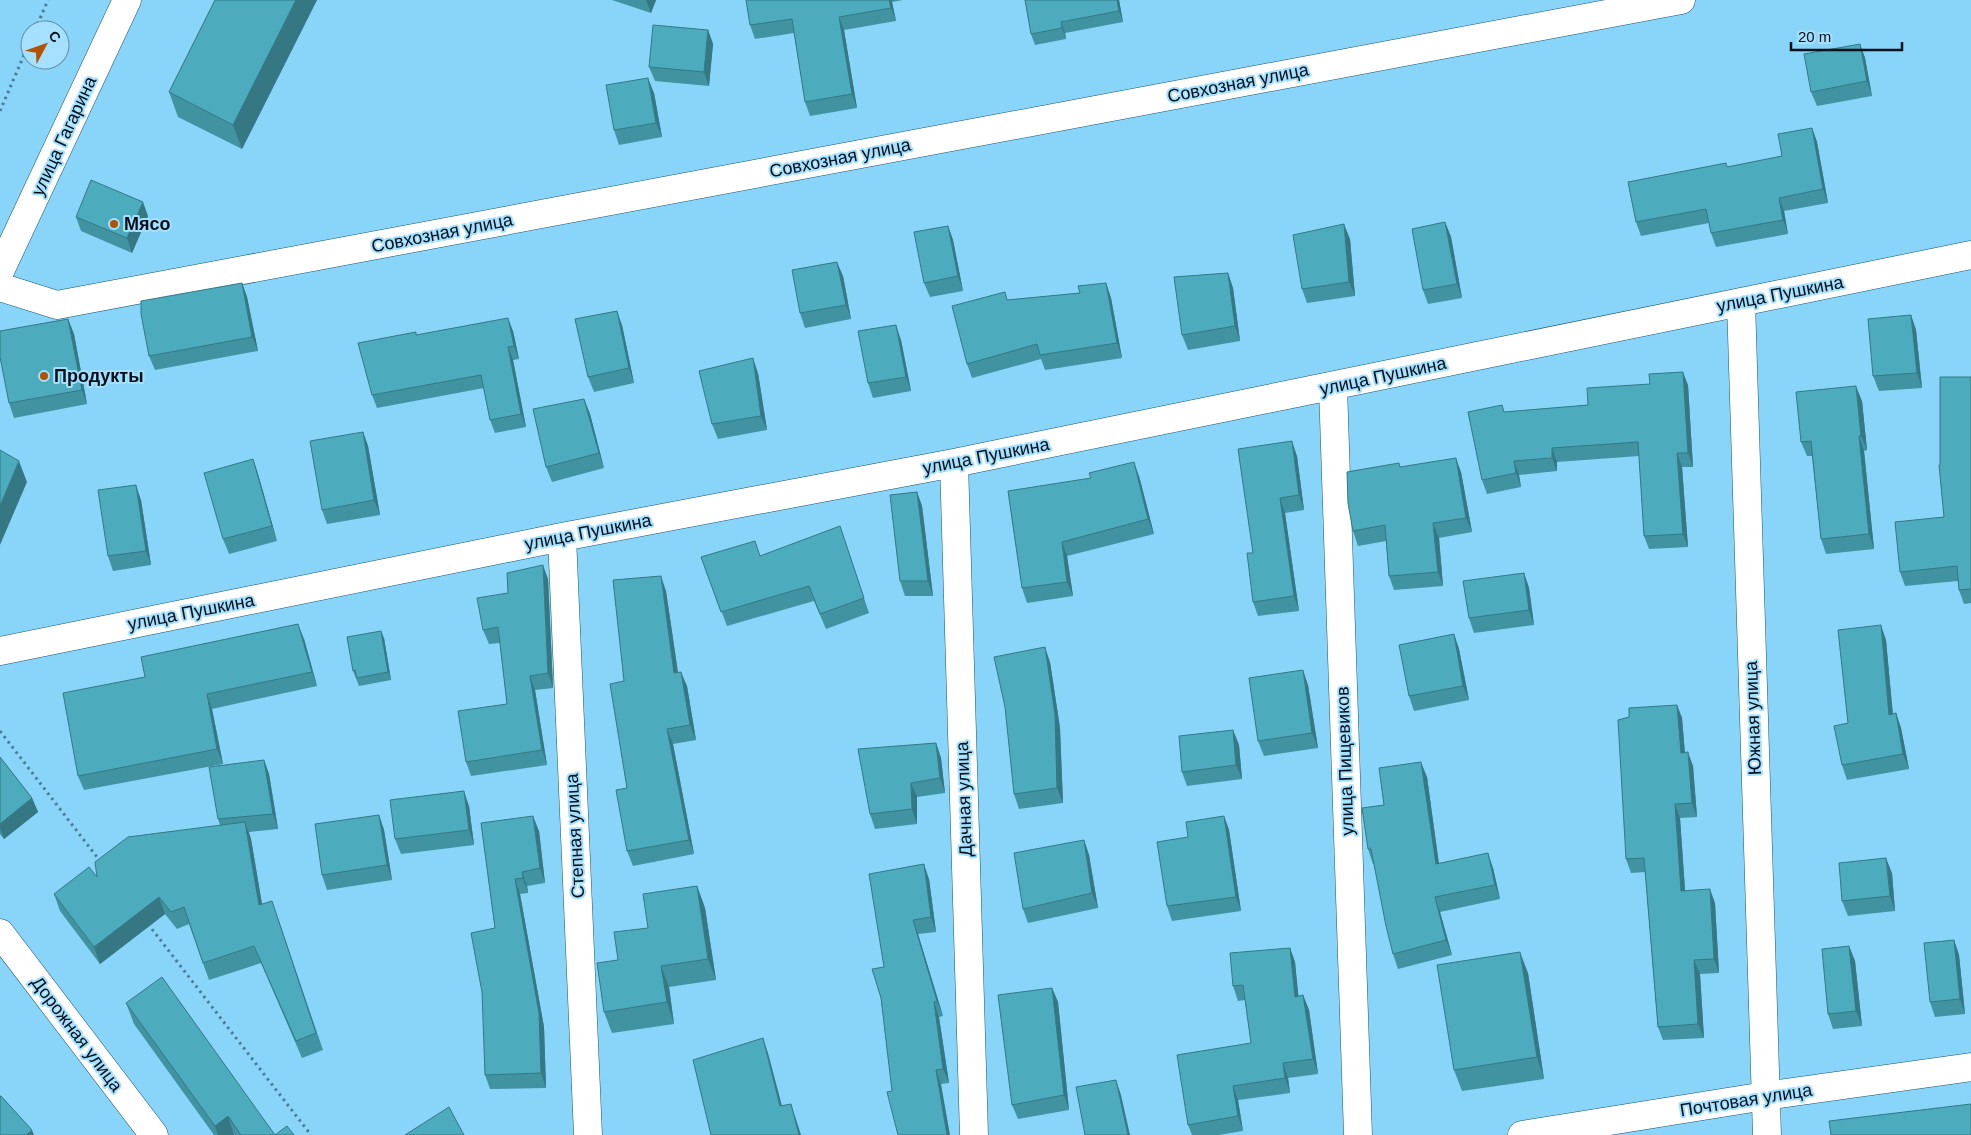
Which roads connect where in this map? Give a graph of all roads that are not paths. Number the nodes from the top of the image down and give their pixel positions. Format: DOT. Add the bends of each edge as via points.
graph roads {
  1 [pos="127,0"];
  2 [pos="1681,0"];
  3 [pos="1971,255"];
  4 [pos="0,271"];
  5 [pos="0,287"];
  6 [pos="1741,302"];
  7 [pos="1333,387"];
  8 [pos="954,463"];
  9 [pos="562,537"];
  10 [pos="0,651"];
  11 [pos="0,934"];
  12 [pos="1971,1067"];
  13 [pos="1765,1096"];
  14 [pos="154,1135"];
  15 [pos="588,1135"];
  16 [pos="974,1135"];
  17 [pos="1358,1135"];
  18 [pos="1522,1135"];
  19 [pos="1767,1135"];
  1 -- 4 [label="street, улица Гагарина"];
  2 -- 5 [label="street, Совхозная улица" via="57,305"];
  3 -- 6 [label="street, улица Пушкина"];
  6 -- 7 [label="street, улица Пушкина"];
  6 -- 13 [label="street, Южная улица"];
  7 -- 8 [label="street, улица Пушкина"];
  7 -- 17 [label="street, улица Пищевиков"];
  8 -- 9 [label="street, улица Пушкина"];
  8 -- 16 [label="street, Дачная улица"];
  9 -- 10 [label="street, улица Пушкина"];
  9 -- 15 [label="street, Степная улица"];
  11 -- 14 [label="street, Дорожная улица"];
  12 -- 13 [label="street, Почтовая улица"];
  13 -- 18 [label="street, Почтовая улица"];
  13 -- 19 [label="street, Южная улица"];
}
